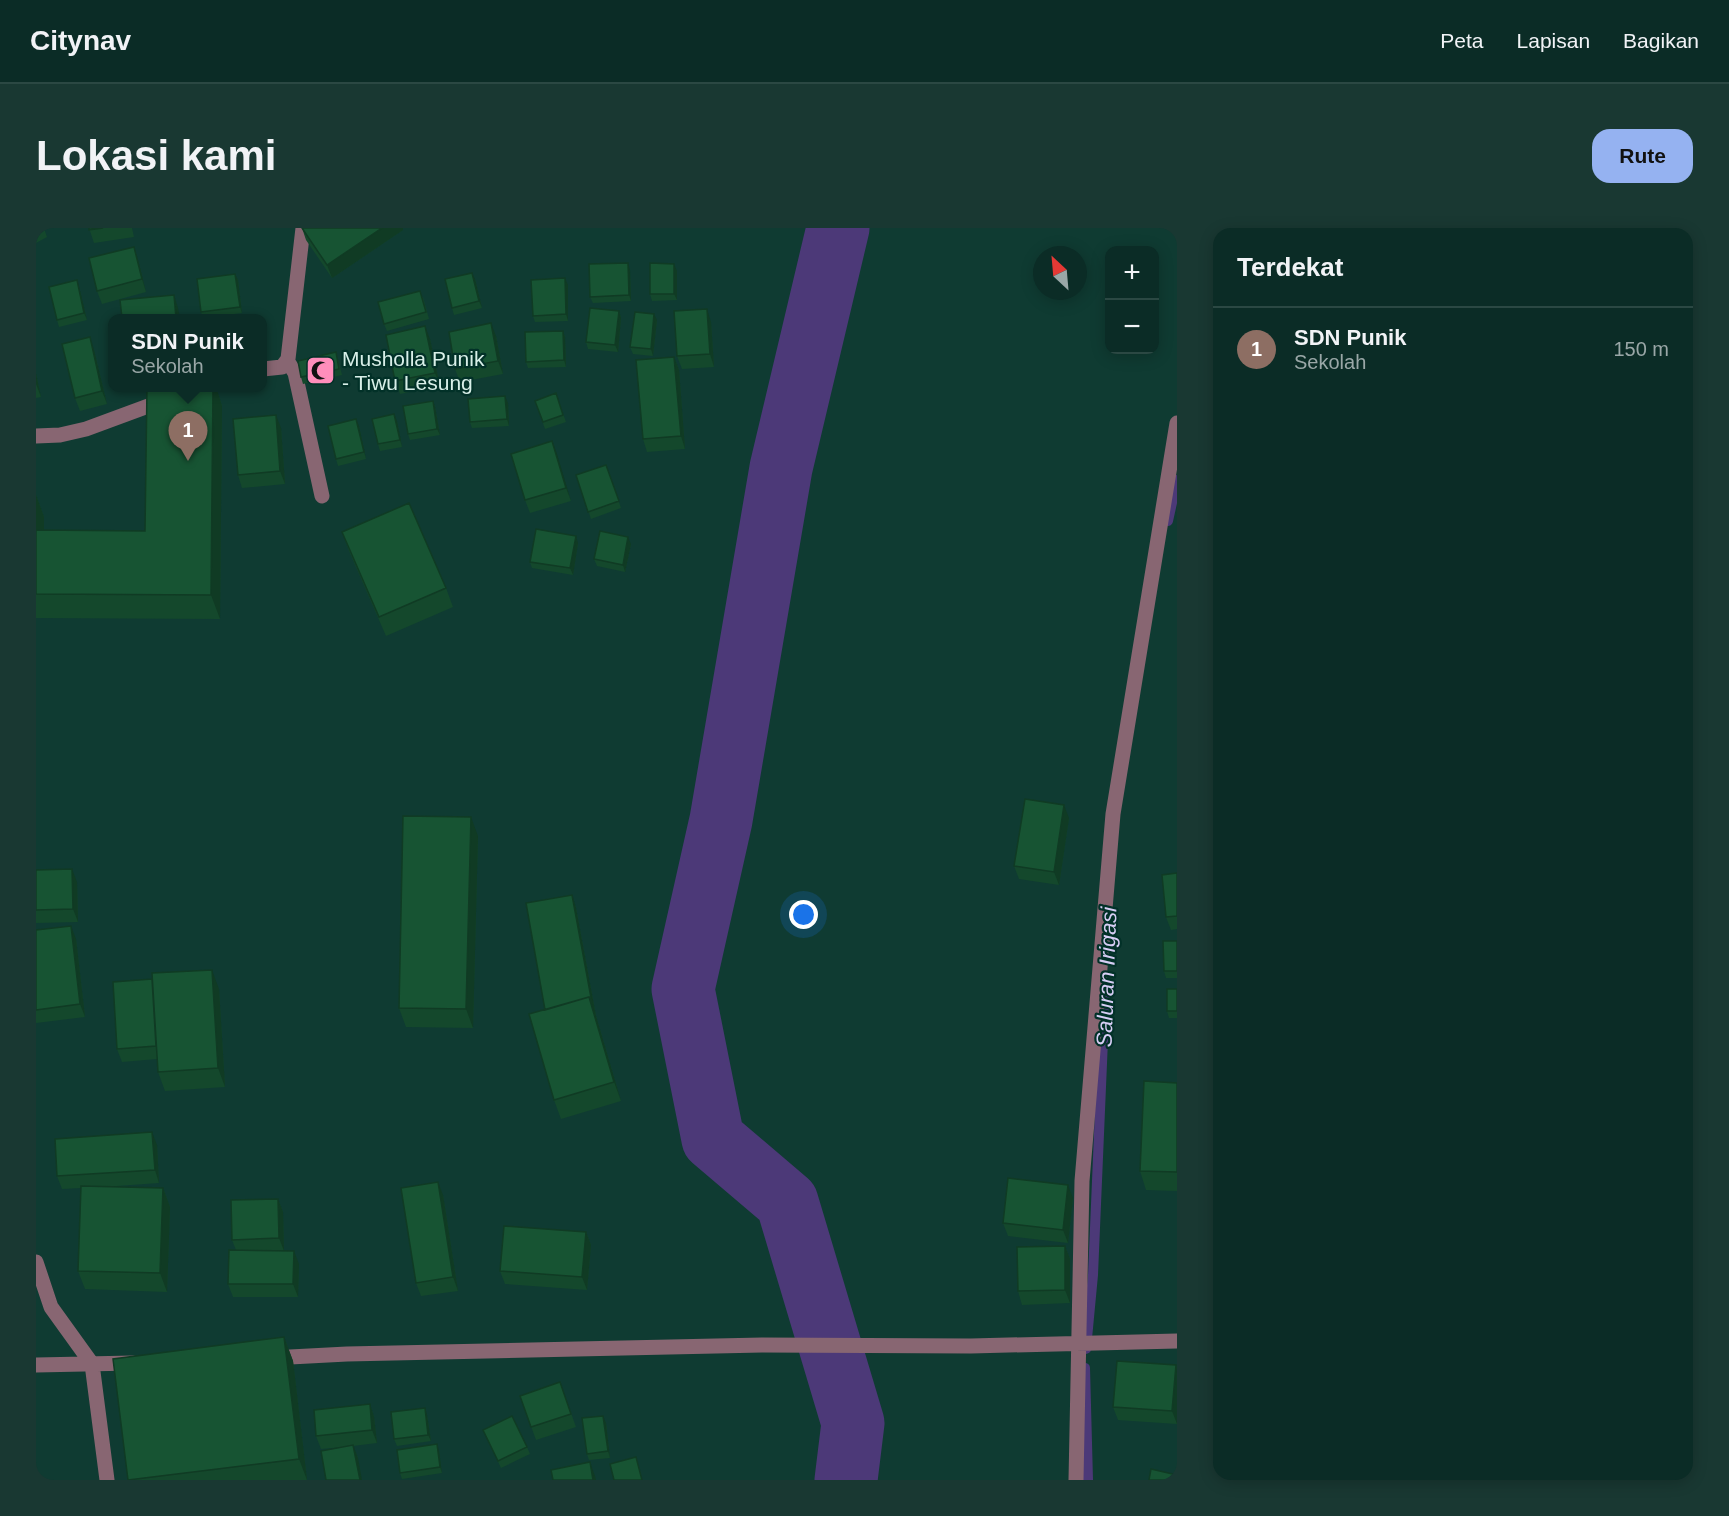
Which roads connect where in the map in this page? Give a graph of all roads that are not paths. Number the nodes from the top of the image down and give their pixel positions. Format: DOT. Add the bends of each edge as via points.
graph roads {
  1 [pos="303,228"];
  2 [pos="288,362"];
  3 [pos="267,369"];
  4 [pos="184,392"];
  5 [pos="1177,423"];
  6 [pos="36,436"];
  7 [pos="322,496"];
  8 [pos="36,1262"];
  9 [pos="1177,1341"];
  10 [pos="1082,1344"];
  11 [pos="251,1360"];
  12 [pos="148,1363"];
  13 [pos="92,1364"];
  14 [pos="36,1365"];
  15 [pos="107,1480"];
  16 [pos="1076,1480"];
  1 -- 2 [label="street"];
  2 -- 3 [label="street"];
  2 -- 7 [label="street" via="295,373"];
  4 -- 6 [label="street" via="86,429"];
  5 -- 10 [label="street" via="1113,814 1082,1181"];
  8 -- 13 [label="street" via="51,1307"];
  9 -- 10 [label="street"];
  10 -- 11 [label="street" via="762,1345 347,1354"];
  10 -- 16 [label="street"];
  12 -- 13 [label="street"];
  13 -- 14 [label="street"];
  13 -- 15 [label="street"];
}
